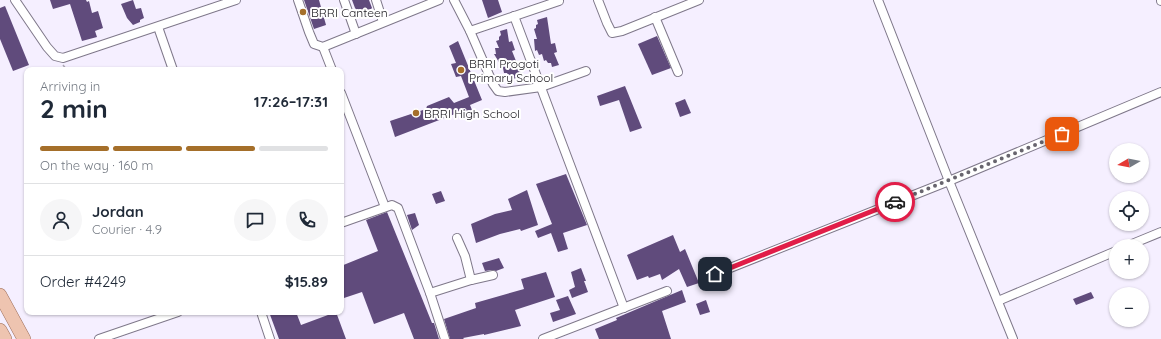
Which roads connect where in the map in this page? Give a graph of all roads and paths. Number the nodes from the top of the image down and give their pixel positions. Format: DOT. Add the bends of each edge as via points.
graph roads {
  1 [pos="15,0"];
  2 [pos="236,0"];
  3 [pos="298,0"];
  4 [pos="344,0"];
  5 [pos="376,0"];
  6 [pos="439,0"];
  7 [pos="454,0"];
  8 [pos="598,0"];
  9 [pos="699,0"];
  10 [pos="878,0"];
  11 [pos="559,1"];
  12 [pos="514,16"];
  13 [pos="655,17"];
  14 [pos="383,22"];
  15 [pos="158,27"];
  16 [pos="470,31"];
  17 [pos="356,34"];
  18 [pos="323,47"];
  19 [pos="172,67"];
  20 [pos="331,67"];
  21 [pos="586,71"];
  22 [pos="678,72"];
  23 [pos="541,87"];
  24 [pos="1161,92"];
  25 [pos="344,101"];
  26 [pos="949,181"];
  27 [pos="385,207"];
  28 [pos="344,222"];
  29 [pos="1161,232"];
  30 [pos="457,238"];
  31 [pos="1144,239"];
  32 [pos="1109,254"];
  33 [pos="715,274"];
  34 [pos="493,275"];
  35 [pos="471,280"];
  36 [pos="667,291"];
  37 [pos="430,293"];
  38 [pos="0,295"];
  39 [pos="998,301"];
  40 [pos="624,308"];
  41 [pos="0,312"];
  42 [pos="169,315"];
  43 [pos="262,315"];
  44 [pos="0,330"];
  45 [pos="5,339"];
  46 [pos="14,339"];
  47 [pos="24,339"];
  48 [pos="99,339"];
  49 [pos="270,339"];
  50 [pos="445,339"];
  51 [pos="543,339"];
  52 [pos="1014,339"];
  1 -- 15 [label="street" via="47,47 55,56 63,58"];
  2 -- 15 [label="street"];
  3 -- 18 [label="street" via="314,44"];
  4 -- 17 [label="street"];
  5 -- 14 [label="street"];
  6 -- 14 [label="street"];
  7 -- 16 [label="street"];
  8 -- 13 [label="street" via="612,33"];
  9 -- 13 [label="street"];
  10 -- 26 [label="street"];
  11 -- 12 [label="street"];
  12 -- 16 [label="street"];
  12 -- 23 [label="street"];
  13 -- 22 [label="street"];
  14 -- 17 [label="street"];
  15 -- 19 [label="street"];
  16 -- 23 [label="street" via="498,90 505,92"];
  17 -- 18 [label="street"];
  18 -- 20 [label="street"];
  21 -- 23 [label="street"];
  23 -- 40 [label="street"];
  24 -- 26 [label="street"];
  25 -- 27 [label="street"];
  26 -- 33 [label="street"];
  26 -- 39 [label="street"];
  27 -- 28 [label="street"];
  27 -- 37 [label="street" via="392,204 398,208"];
  29 -- 31 [label="street"];
  30 -- 35 [label="street"];
  32 -- 39 [label="street"];
  34 -- 35 [label="street"];
  35 -- 37 [label="street"];
  36 -- 40 [label="street"];
  37 -- 50 [label="street"];
  38 -- 47 [label="main road"];
  39 -- 52 [label="street"];
  40 -- 51 [label="street"];
  41 -- 46 [label="main road"];
  42 -- 48 [label="street"];
  43 -- 49 [label="street"];
  44 -- 45 [label="main road"];
}
